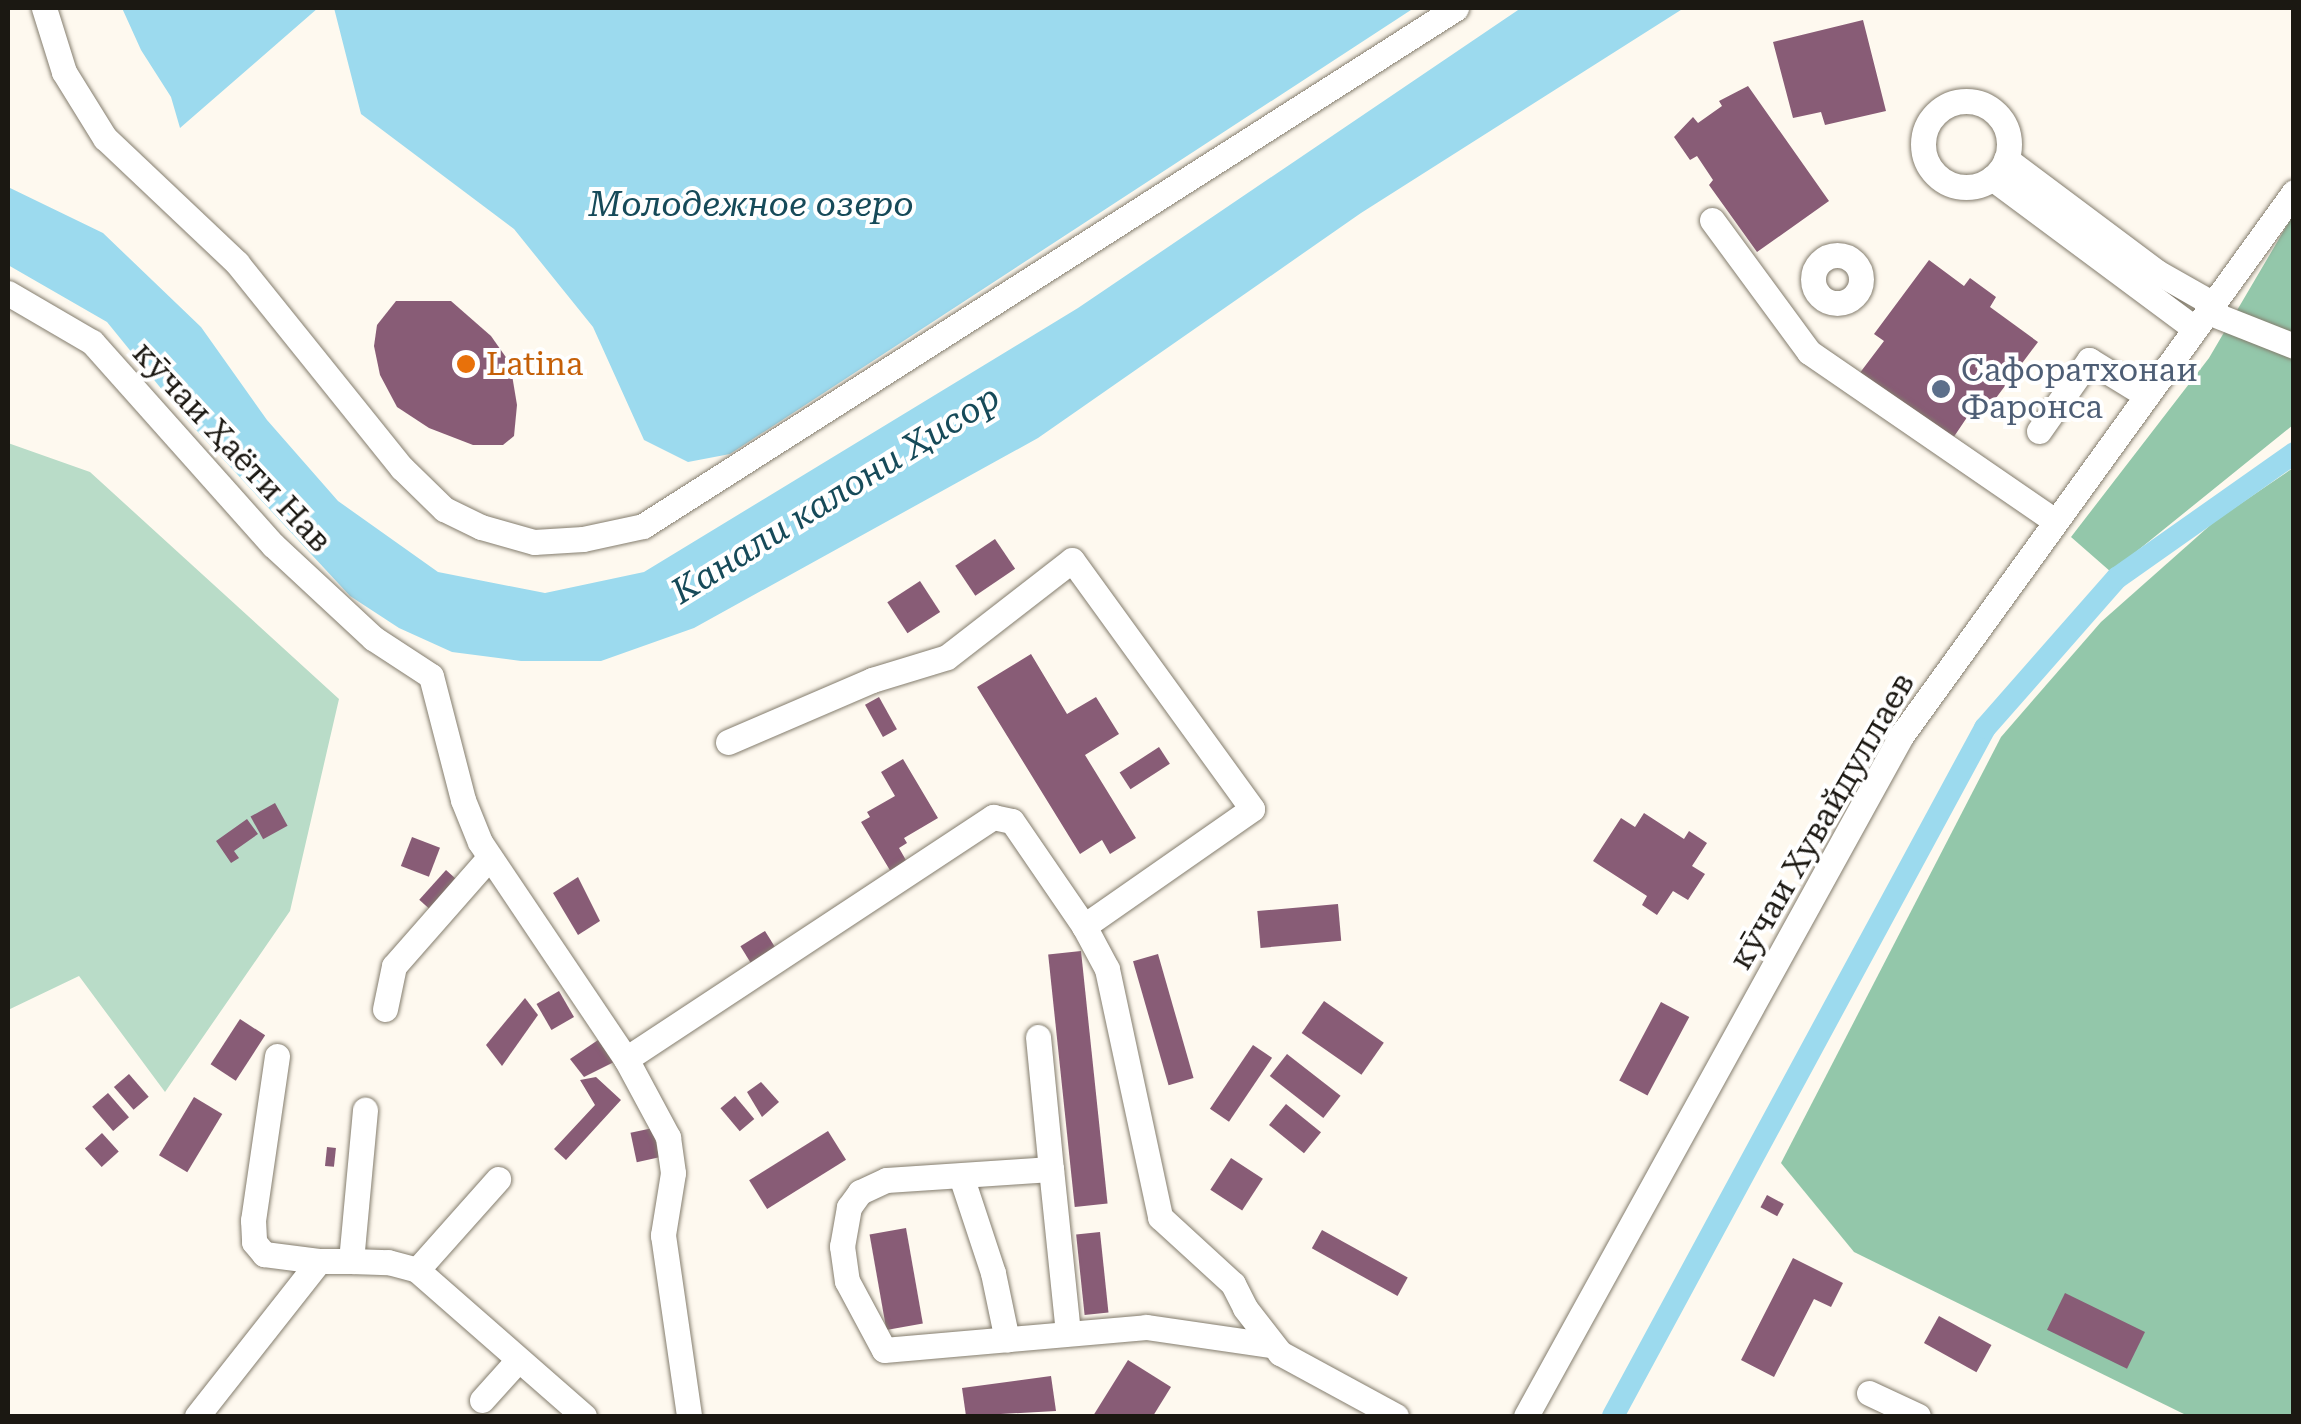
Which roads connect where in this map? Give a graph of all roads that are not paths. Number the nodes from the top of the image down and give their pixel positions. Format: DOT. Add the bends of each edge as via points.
graph roads {
  1 [pos="44,8"];
  2 [pos="1456,8"];
  3 [pos="1999,168"];
  4 [pos="2294,192"];
  5 [pos="1712,220"];
  6 [pos="8,293"];
  7 [pos="1827,300"];
  8 [pos="2205,315"];
  9 [pos="1795,332"];
  10 [pos="2294,346"];
  11 [pos="2146,396"];
  12 [pos="2039,431"];
  13 [pos="2055,521"];
  14 [pos="728,742"];
  15 [pos="490,858"];
  16 [pos="1084,926"];
  17 [pos="385,1009"];
  18 [pos="1038,1037"];
  19 [pos="277,1056"];
  20 [pos="626,1059"];
  21 [pos="365,1110"];
  22 [pos="1051,1169"];
  23 [pos="961,1176"];
  24 [pos="498,1179"];
  25 [pos="320,1260"];
  26 [pos="351,1261"];
  27 [pos="417,1270"];
  28 [pos="1068,1333"];
  29 [pos="1006,1340"];
  30 [pos="1271,1345"];
  31 [pos="518,1360"];
  32 [pos="1869,1393"];
  33 [pos="482,1400"];
  34 [pos="197,1416"];
  35 [pos="584,1416"];
  36 [pos="689,1416"];
  37 [pos="1396,1416"];
  38 [pos="1526,1416"];
  39 [pos="1918,1416"];
  1 -- 2 [label="street" via="64,72 105,138 237,263 402,468 444,509 534,542 643,526"];
  3 -- 8 [label="street" via="2157,272"];
  4 -- 8 [label="street, кӯчаи Хувайдуллаев"];
  5 -- 9 [label="street"];
  6 -- 15 [label="street, кӯчаи Ҳаёти Нав" via="92,342 273,545 401,659 431,676 470,820"];
  7 -- 9 [label="street"];
  8 -- 10 [label="street"];
  8 -- 11 [label="street, кӯчаи Хувайдуллаев"];
  9 -- 13 [label="street" via="1809,352"];
  11 -- 12 [label="street" via="2088,360"];
  11 -- 13 [label="street, кӯчаи Хувайдуллаев"];
  13 -- 38 [label="street, кӯчаи Хувайдуллаев" via="1901,736"];
  14 -- 16 [label="street" via="860,684 947,656 1072,560 1252,809"];
  15 -- 17 [label="street" via="394,966"];
  15 -- 20 [label="street, кӯчаи Ҳаёти Нав"];
  16 -- 20 [label="street" via="1012,821 994,817"];
  16 -- 30 [label="street" via="1107,969 1160,1218 1233,1284"];
  18 -- 22 [label="street"];
  19 -- 25 [label="street" via="254,1242 264,1254"];
  20 -- 36 [label="street, кӯчаи Ҳаёти Нав" via="673,1160 663,1235"];
  21 -- 26 [label="street"];
  22 -- 23 [label="street"];
  22 -- 28 [label="street"];
  23 -- 29 [label="street" via="993,1273"];
  23 -- 29 [label="street" via="886,1180 860,1192 848,1207 842,1246 847,1281 884,1350"];
  24 -- 27 [label="street"];
  25 -- 26 [label="street"];
  25 -- 34 [label="street"];
  26 -- 27 [label="street"];
  27 -- 31 [label="street"];
  28 -- 29 [label="street"];
  28 -- 30 [label="street" via="1146,1327"];
  30 -- 37 [label="street"];
  31 -- 33 [label="street"];
  31 -- 35 [label="street"];
  32 -- 39 [label="street"];
}
